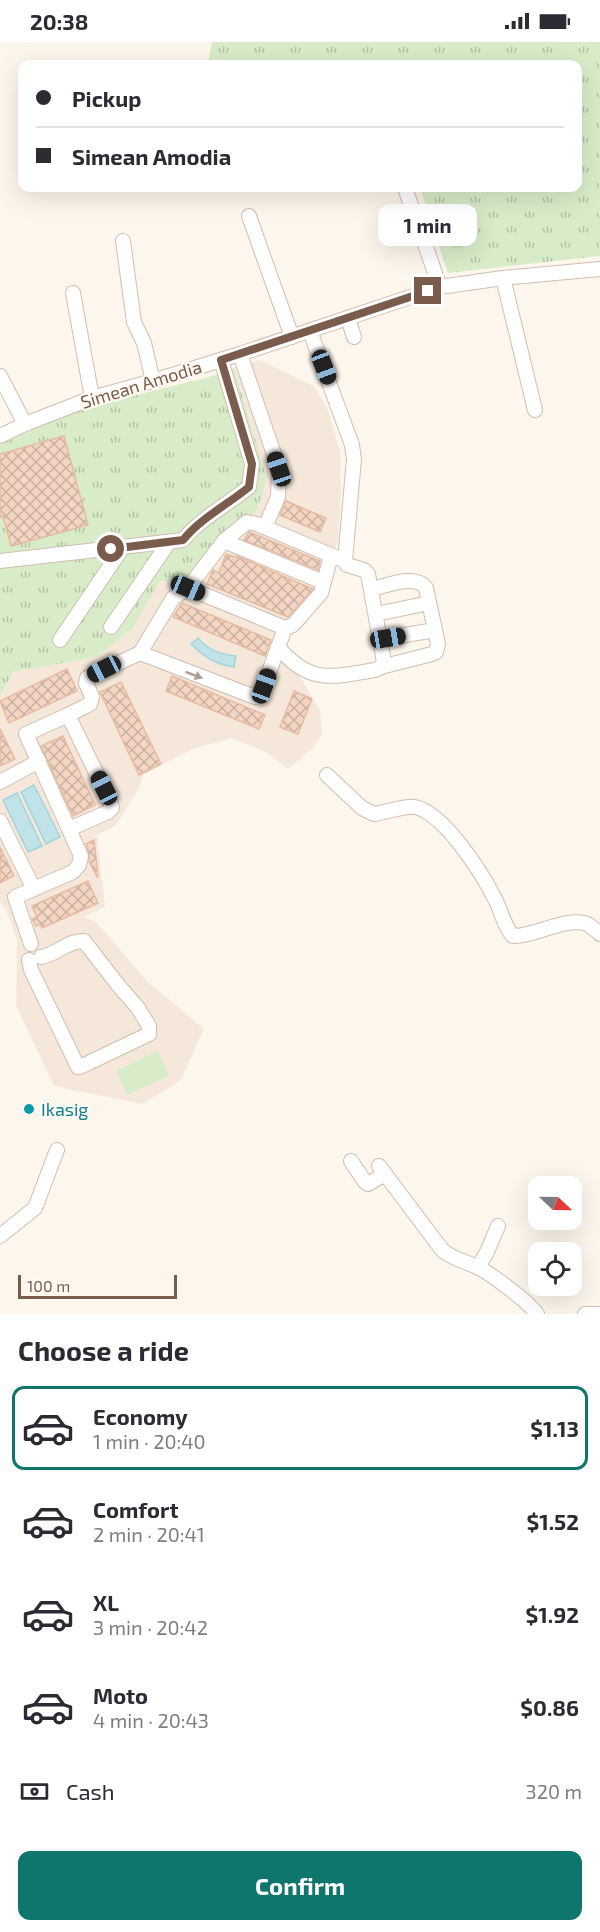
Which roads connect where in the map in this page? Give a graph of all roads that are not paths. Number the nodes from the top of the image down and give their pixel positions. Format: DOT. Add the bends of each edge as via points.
graph roads {
  1 [pos="406,192"];
  2 [pos="249,216"];
  3 [pos="123,241"];
  4 [pos="600,269"];
  5 [pos="503,278"];
  6 [pos="440,287"];
  7 [pos="73,293"];
  8 [pos="348,318"];
  9 [pos="310,330"];
  10 [pos="292,337"];
  11 [pos="354,337"];
  12 [pos="240,354"];
  13 [pos="221,360"];
  14 [pos="0,376"];
  15 [pos="153,381"];
  16 [pos="92,398"];
  17 [pos="535,410"];
  18 [pos="25,424"];
  19 [pos="0,436"];
  20 [pos="261,525"];
  21 [pos="224,541"];
  22 [pos="169,542"];
  23 [pos="123,547"];
  24 [pos="338,558"];
  25 [pos="0,561"];
  26 [pos="323,582"];
  27 [pos="188,588"];
  28 [pos="372,589"];
  29 [pos="429,603"];
  30 [pos="376,614"];
  31 [pos="111,627"];
  32 [pos="285,628"];
  33 [pos="435,630"];
  34 [pos="381,639"];
  35 [pos="60,640"];
  36 [pos="278,647"];
  37 [pos="140,653"];
  38 [pos="292,663"];
  39 [pos="272,664"];
  40 [pos="381,667"];
  41 [pos="68,715"];
  42 [pos="39,761"];
  43 [pos="327,775"];
  44 [pos="0,782"];
  45 [pos="0,821"];
  46 [pos="69,829"];
  47 [pos="34,889"];
  48 [pos="600,934"];
  49 [pos="35,959"];
  50 [pos="57,1150"];
  51 [pos="351,1161"];
  52 [pos="498,1226"];
  53 [pos="0,1236"];
  54 [pos="478,1268"];
  55 [pos="537,1314"];
  56 [pos="585,1314"];
  57 [pos="600,1314"];
  1 -- 6 [label="street"];
  2 -- 10 [label="street"];
  3 -- 15 [label="street" via="134,322 144,343"];
  4 -- 5 [label="street, Simean Amodia"];
  5 -- 6 [label="street, Simean Amodia"];
  5 -- 17 [label="street"];
  6 -- 8 [label="street, Simean Amodia"];
  7 -- 16 [label="street"];
  8 -- 9 [label="street, Simean Amodia"];
  8 -- 11 [label="street"];
  9 -- 10 [label="street, Simean Amodia"];
  9 -- 24 [label="street" via="354,459"];
  10 -- 12 [label="street, Simean Amodia"];
  12 -- 13 [label="street, Simean Amodia"];
  12 -- 20 [label="street" via="279,469 280,483 270,493"];
  13 -- 15 [label="street, Simean Amodia"];
  13 -- 22 [label="street" via="252,464 249,487 195,526 183,540"];
  14 -- 18 [label="street"];
  15 -- 16 [label="street, Simean Amodia"];
  16 -- 18 [label="street, Simean Amodia"];
  18 -- 19 [label="street, Simean Amodia"];
  20 -- 21 [label="street" via="247,522"];
  20 -- 24 [label="street"];
  21 -- 26 [label="street"];
  21 -- 27 [label="street"];
  22 -- 23 [label="street"];
  22 -- 31 [label="street"];
  23 -- 25 [label="street"];
  23 -- 35 [label="street"];
  24 -- 26 [label="street"];
  24 -- 28 [label="street" via="368,574"];
  26 -- 32 [label="street" via="321,593 303,615"];
  27 -- 32 [label="street"];
  27 -- 37 [label="street" via="173,598"];
  28 -- 29 [label="street" via="415,580 423,583"];
  28 -- 30 [label="street"];
  29 -- 30 [label="street"];
  29 -- 33 [label="street"];
  30 -- 34 [label="street"];
  32 -- 36 [label="street"];
  33 -- 34 [label="street"];
  33 -- 40 [label="street" via="436,652"];
  34 -- 40 [label="street"];
  36 -- 38 [label="street"];
  36 -- 39 [label="street"];
  37 -- 39 [label="street, one-way" via="255,697"];
  37 -- 41 [label="street" via="87,678 90,704"];
  38 -- 39 [label="street"];
  38 -- 40 [label="street" via="328,677"];
  41 -- 42 [label="street" via="26,734"];
  41 -- 46 [label="street" via="112,808"];
  42 -- 44 [label="street"];
  42 -- 46 [label="street"];
  43 -- 48 [label="street" via="362,808 374,814 412,806 427,811 453,834 496,899 513,936 569,923 585,923"];
  45 -- 47 [label="street"];
  46 -- 47 [label="street" via="81,856 79,866"];
  47 -- 49 [label="street" via="15,897 31,944 40,947"];
  49 -- 49 [label="street" via="75,941 84,941 138,1008 149,1026 149,1034 78,1066 31,970"];
  50 -- 53 [label="street" via="35,1208"];
  51 -- 54 [label="street" via="368,1184 382,1170 443,1251"];
  52 -- 54 [label="street"];
  54 -- 55 [label="street"];
  56 -- 57 [label="street"];
}
